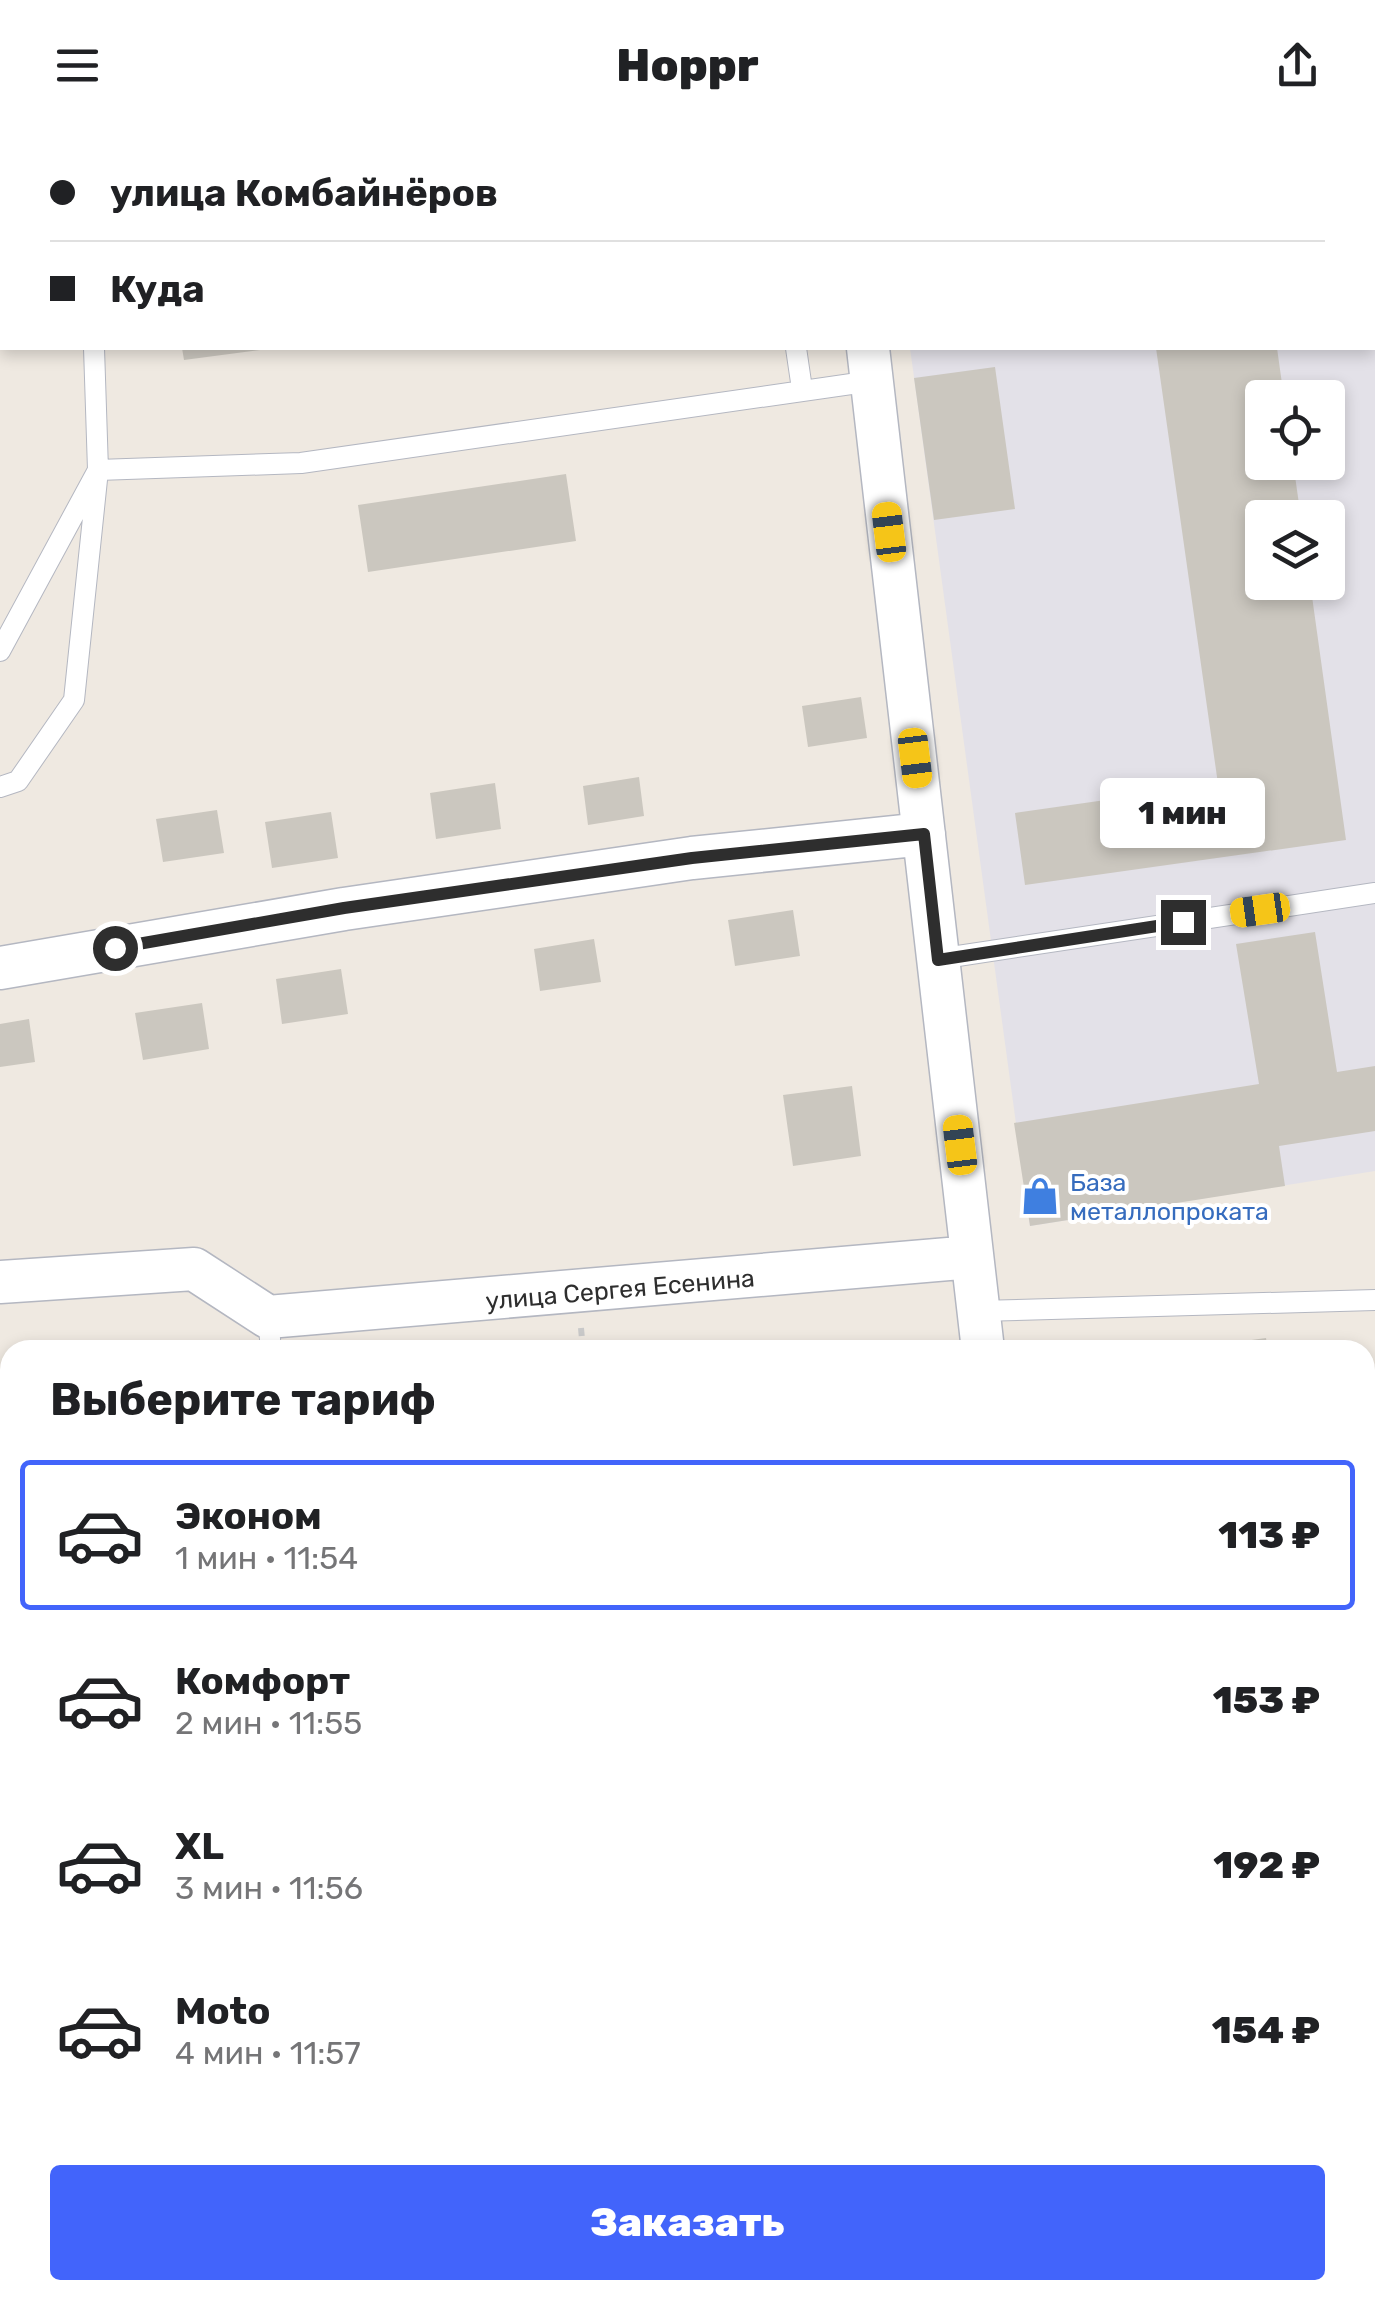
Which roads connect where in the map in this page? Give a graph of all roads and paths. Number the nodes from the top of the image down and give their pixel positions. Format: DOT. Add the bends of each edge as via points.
graph roads {
  1 [pos="94,350"];
  2 [pos="796,350"];
  3 [pos="870,364"];
  4 [pos="802,389"];
  5 [pos="98,470"];
  6 [pos="0,651"];
  7 [pos="0,787"];
  8 [pos="924,834"];
  9 [pos="1375,893"];
  10 [pos="938,960"];
  11 [pos="0,968"];
  12 [pos="972,1257"];
  13 [pos="0,1282"];
  14 [pos="1375,1300"];
  15 [pos="981,1331"];
  16 [pos="270,1334"];
  1 -- 5 [label="lane"];
  2 -- 4 [label="lane"];
  3 -- 4 [label="lane"];
  3 -- 8 [label="street"];
  4 -- 5 [label="lane" via="301,464"];
  5 -- 6 [label="lane"];
  5 -- 7 [label="lane" via="74,700 18,781"];
  8 -- 10 [label="street"];
  8 -- 11 [label="street" via="673,860"];
  9 -- 10 [label="lane"];
  10 -- 12 [label="street"];
  12 -- 15 [label="street"];
  12 -- 16 [label="street, улица Сергея Есенина"];
  13 -- 16 [label="street, улица Сергея Есенина" via="194,1269"];
  14 -- 15 [label="lane"];
}
